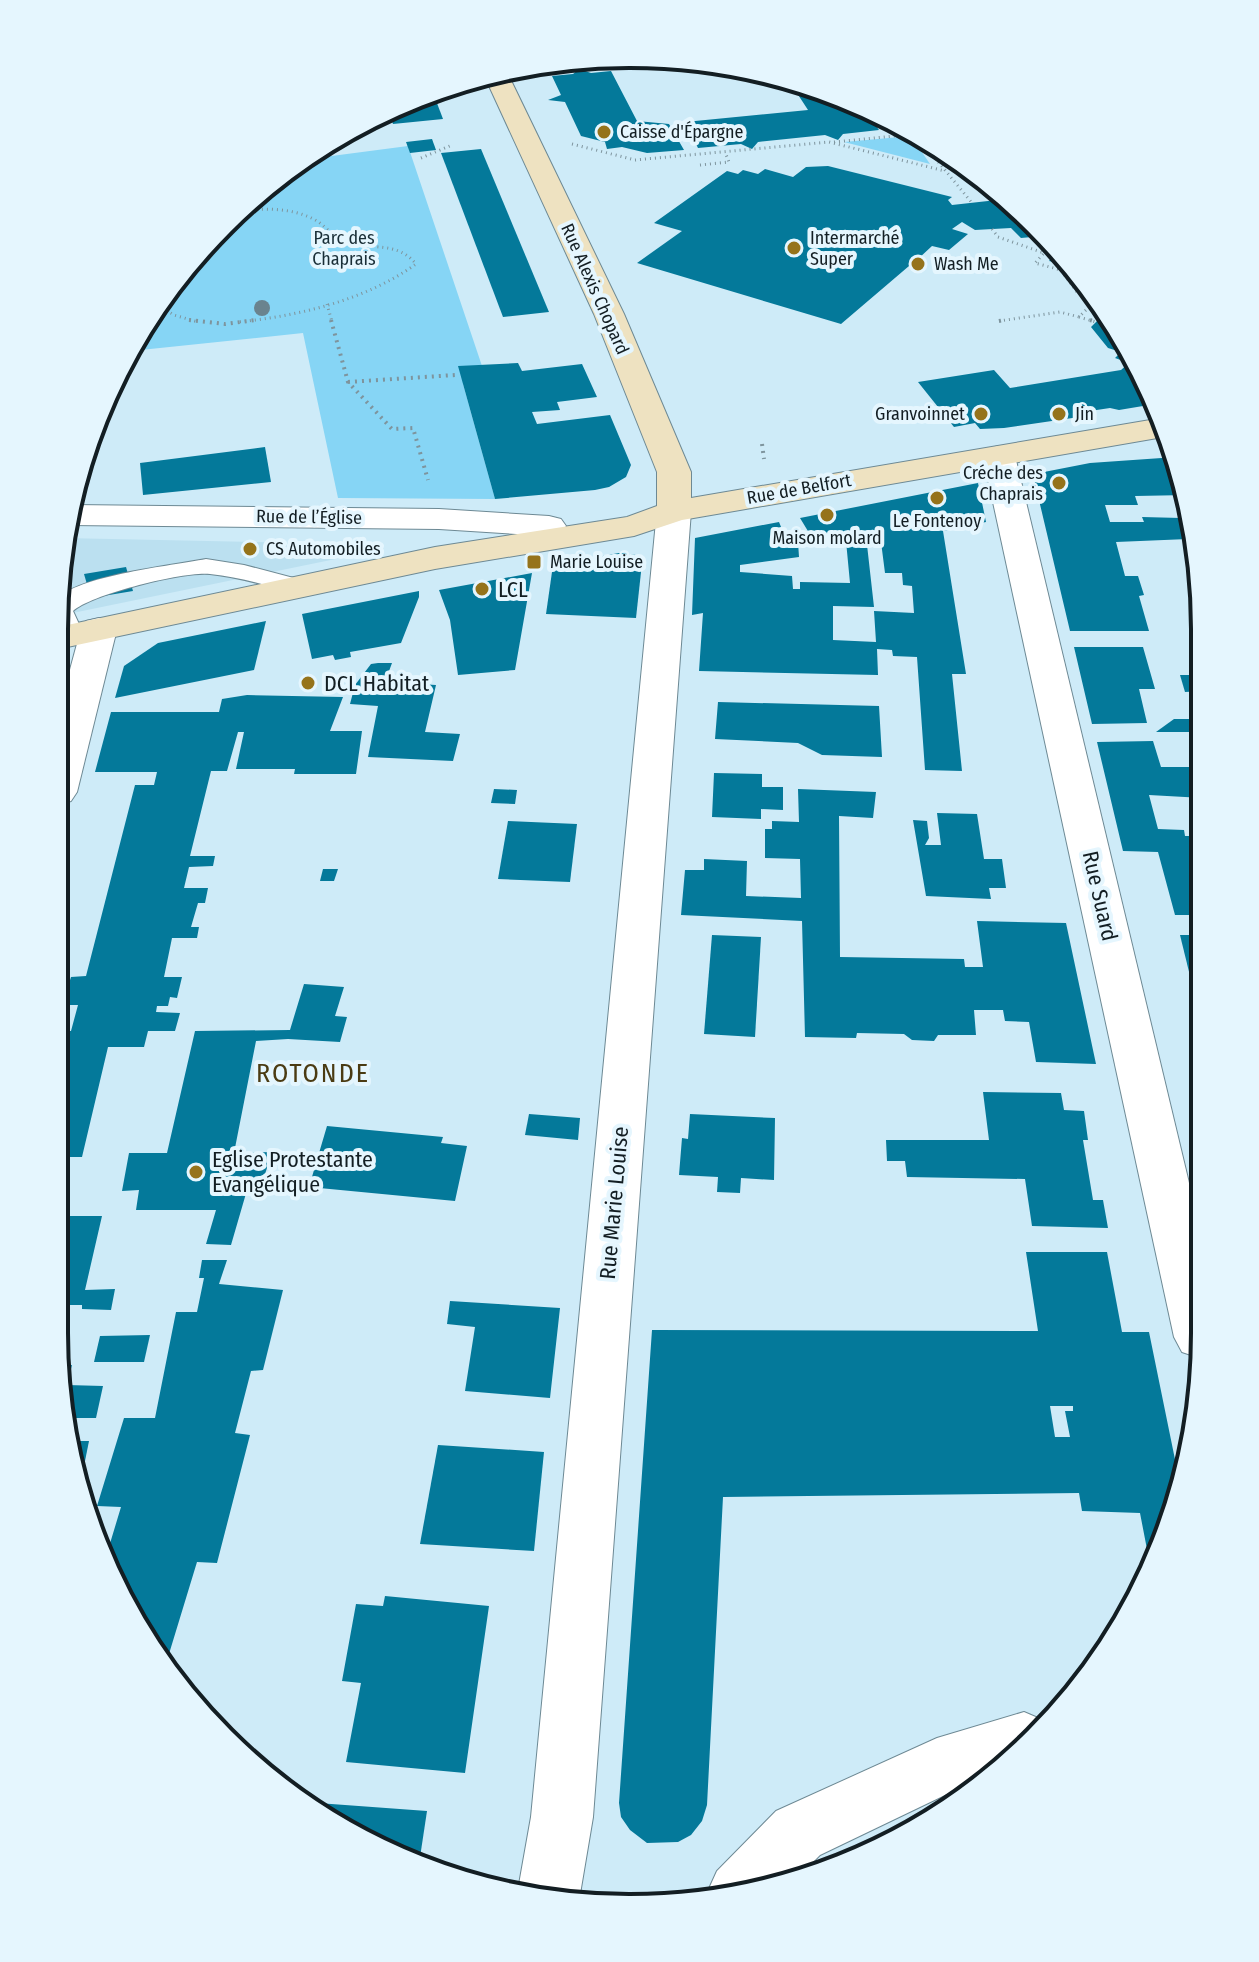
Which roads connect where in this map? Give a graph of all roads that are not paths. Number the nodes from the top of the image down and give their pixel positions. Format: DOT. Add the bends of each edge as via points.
graph roads {
  1 [pos="500,83"];
  2 [pos="1153,429"];
  3 [pos="999,456"];
  4 [pos="674,491"];
  5 [pos="80,515"];
  6 [pos="549,526"];
  7 [pos="435,558"];
  8 [pos="76,634"];
  9 [pos="68,701"];
  10 [pos="1191,1298"];
  11 [pos="1011,1745"];
  12 [pos="752,1880"];
  13 [pos="552,1888"];
  1 -- 4 [label="main road, Rue Alexis Chopard" via="609,314"];
  2 -- 3 [label="main road, Rue de Belfort"];
  3 -- 4 [label="main road, Rue de Belfort"];
  3 -- 10 [label="street, Rue Suard"];
  4 -- 6 [label="main road, Rue de Belfort"];
  4 -- 7 [label="main road, Rue de Belfort" via="634,526"];
  4 -- 13 [label="street, Rue Marie Louise"];
  5 -- 6 [label="street, Rue de l’Église" via="439,519"];
  6 -- 7 [label="main road, Rue de Belfort"];
  7 -- 8 [label="main road, Rue de Belfort"];
  8 -- 9 [label="street"];
  11 -- 12 [label="street" via="937,1767 798,1833"];
}
